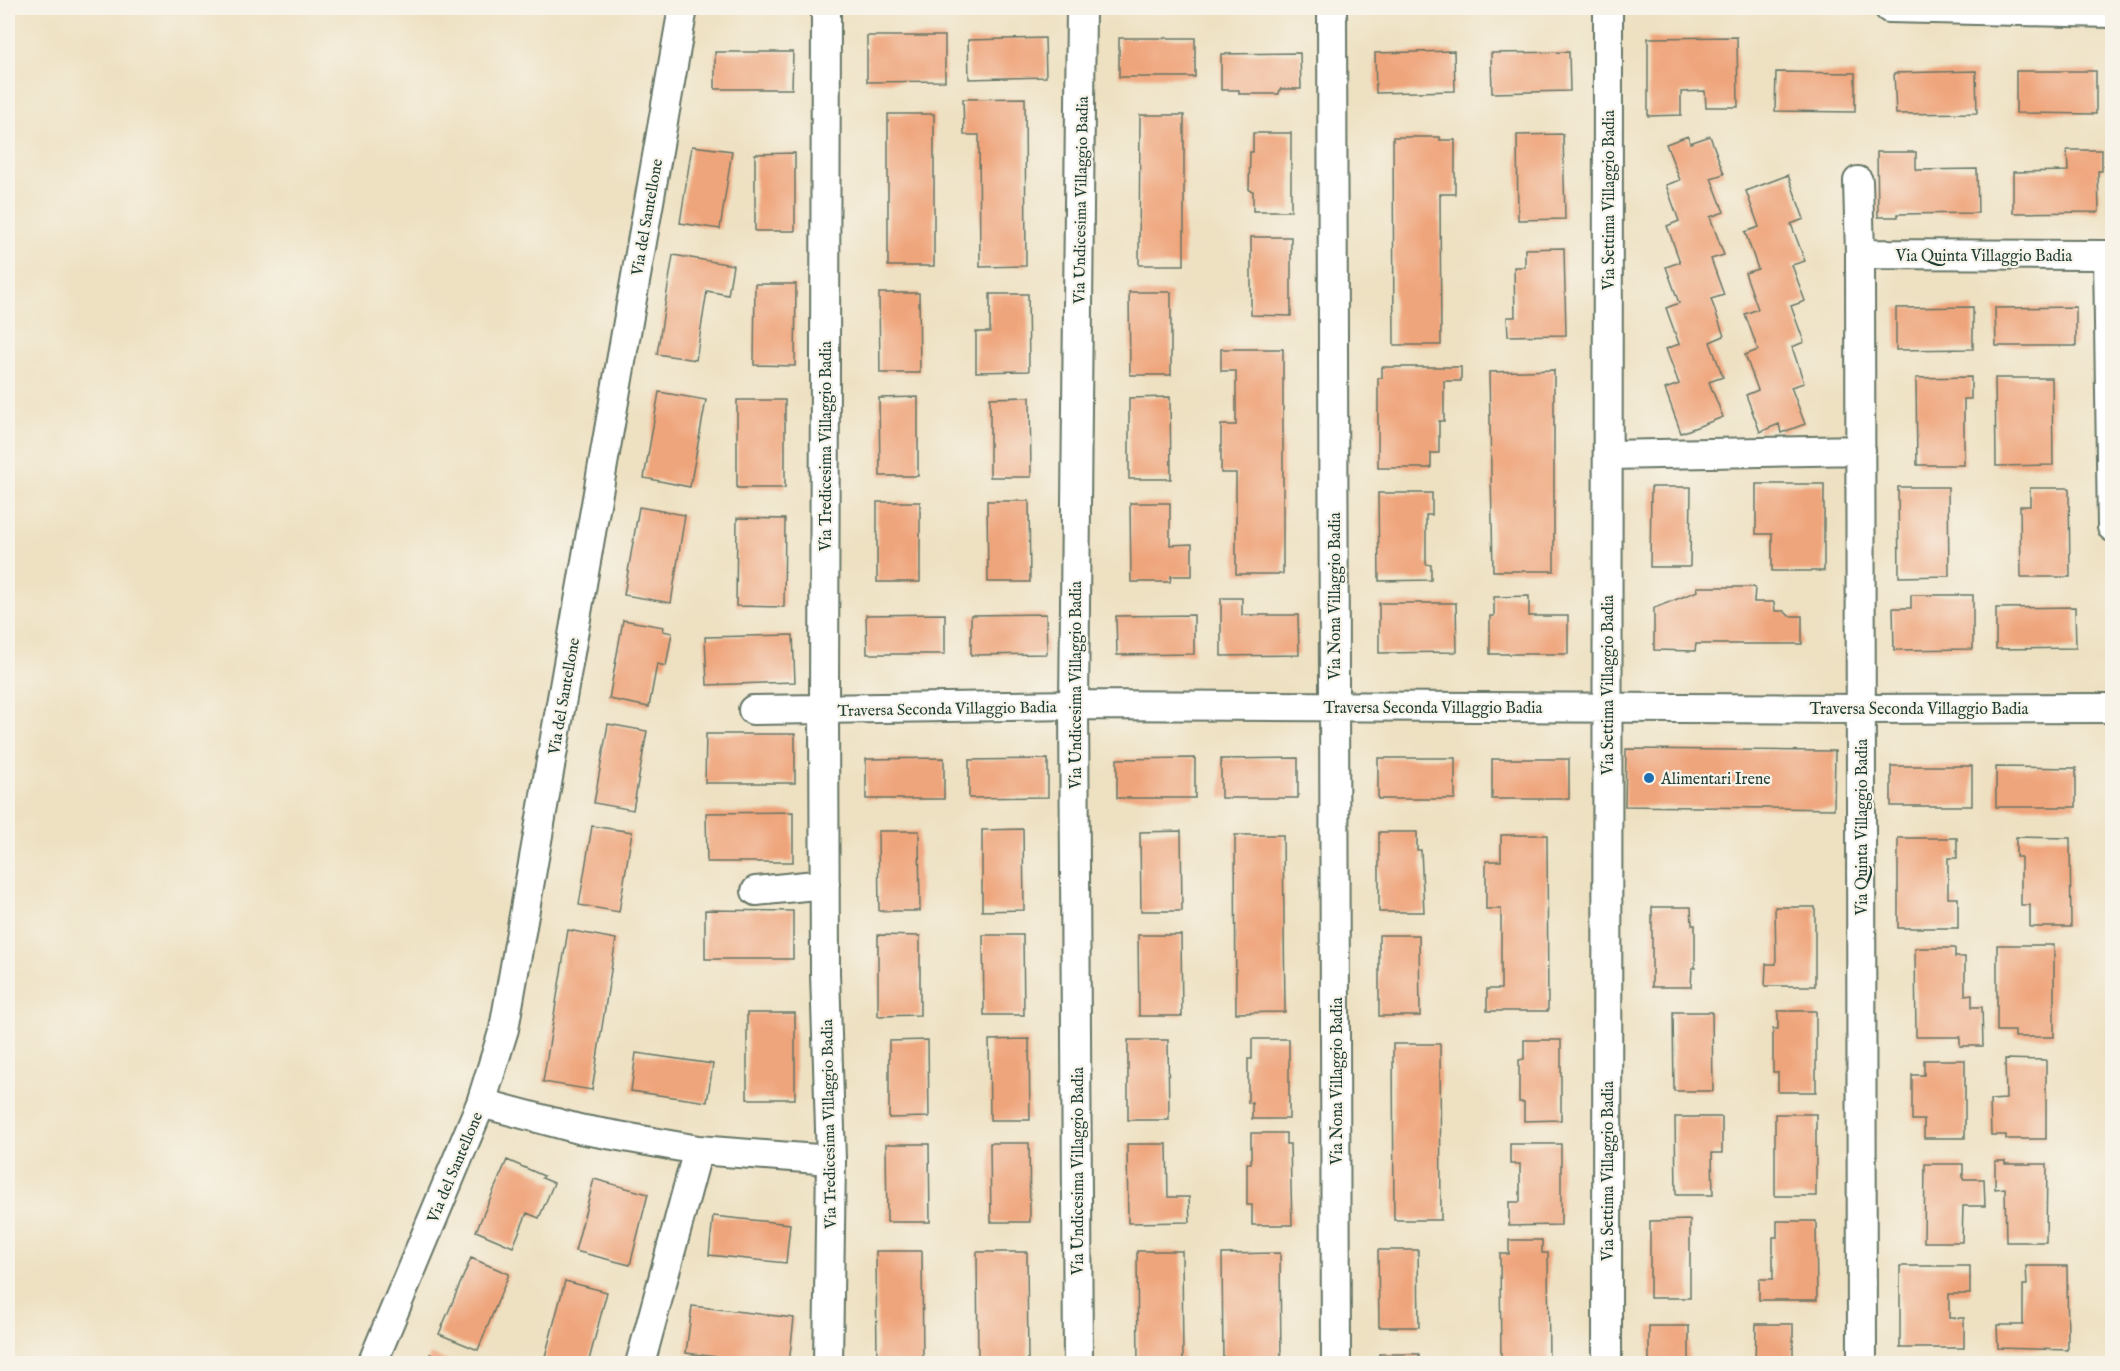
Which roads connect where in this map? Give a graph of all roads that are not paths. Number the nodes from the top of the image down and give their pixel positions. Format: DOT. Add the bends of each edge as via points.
graph roads {
  1 [pos="683,8"];
  2 [pos="826,8"];
  3 [pos="1082,8"];
  4 [pos="1332,8"];
  5 [pos="1608,8"];
  6 [pos="1889,8"];
  7 [pos="2112,13"];
  8 [pos="1858,181"];
  9 [pos="1860,254"];
  10 [pos="1861,450"];
  11 [pos="1608,455"];
  12 [pos="2112,527"];
  13 [pos="1074,705"];
  14 [pos="1334,706"];
  15 [pos="1607,708"];
  16 [pos="2112,708"];
  17 [pos="1861,709"];
  18 [pos="753,710"];
  19 [pos="824,710"];
  20 [pos="825,884"];
  21 [pos="756,891"];
  22 [pos="481,1103"];
  23 [pos="698,1150"];
  24 [pos="831,1160"];
  25 [pos="372,1364"];
  26 [pos="640,1364"];
  27 [pos="828,1364"];
  28 [pos="1078,1364"];
  29 [pos="1336,1364"];
  30 [pos="1607,1364"];
  31 [pos="1862,1364"];
  1 -- 22 [label="street, Via del Santellone" via="504,1029"];
  2 -- 19 [label="street, Via Tredicesima Villaggio Badia"];
  3 -- 13 [label="street, Via Undicesima Villaggio Badia"];
  4 -- 14 [label="street, Via Nona Villaggio Badia"];
  5 -- 11 [label="street, Via Settima Villaggio Badia"];
  6 -- 7 [label="street"];
  8 -- 9 [label="street, Via Quinta Villaggio Badia"];
  9 -- 10 [label="street, Via Quinta Villaggio Badia"];
  9 -- 12 [label="street, Via Quinta Villaggio Badia" via="2108,255"];
  10 -- 11 [label="street"];
  10 -- 17 [label="street, Via Quinta Villaggio Badia"];
  11 -- 15 [label="street, Via Settima Villaggio Badia"];
  13 -- 14 [label="street, Traversa Seconda Villaggio Badia"];
  13 -- 19 [label="street, Traversa Seconda Villaggio Badia"];
  13 -- 28 [label="street, Via Undicesima Villaggio Badia"];
  14 -- 15 [label="street, Traversa Seconda Villaggio Badia"];
  14 -- 29 [label="street, Via Nona Villaggio Badia"];
  15 -- 17 [label="street, Traversa Seconda Villaggio Badia"];
  15 -- 30 [label="street, Via Settima Villaggio Badia"];
  16 -- 17 [label="street, Traversa Seconda Villaggio Badia"];
  17 -- 31 [label="street, Via Quinta Villaggio Badia"];
  18 -- 19 [label="street, Traversa Seconda Villaggio Badia"];
  19 -- 20 [label="street, Via Tredicesima Villaggio Badia"];
  20 -- 21 [label="street"];
  20 -- 24 [label="street, Via Tredicesima Villaggio Badia"];
  22 -- 23 [label="street" via="579,1129"];
  22 -- 25 [label="street, Via del Santellone"];
  23 -- 24 [label="street"];
  23 -- 26 [label="street"];
  24 -- 27 [label="street, Via Tredicesima Villaggio Badia"];
}
